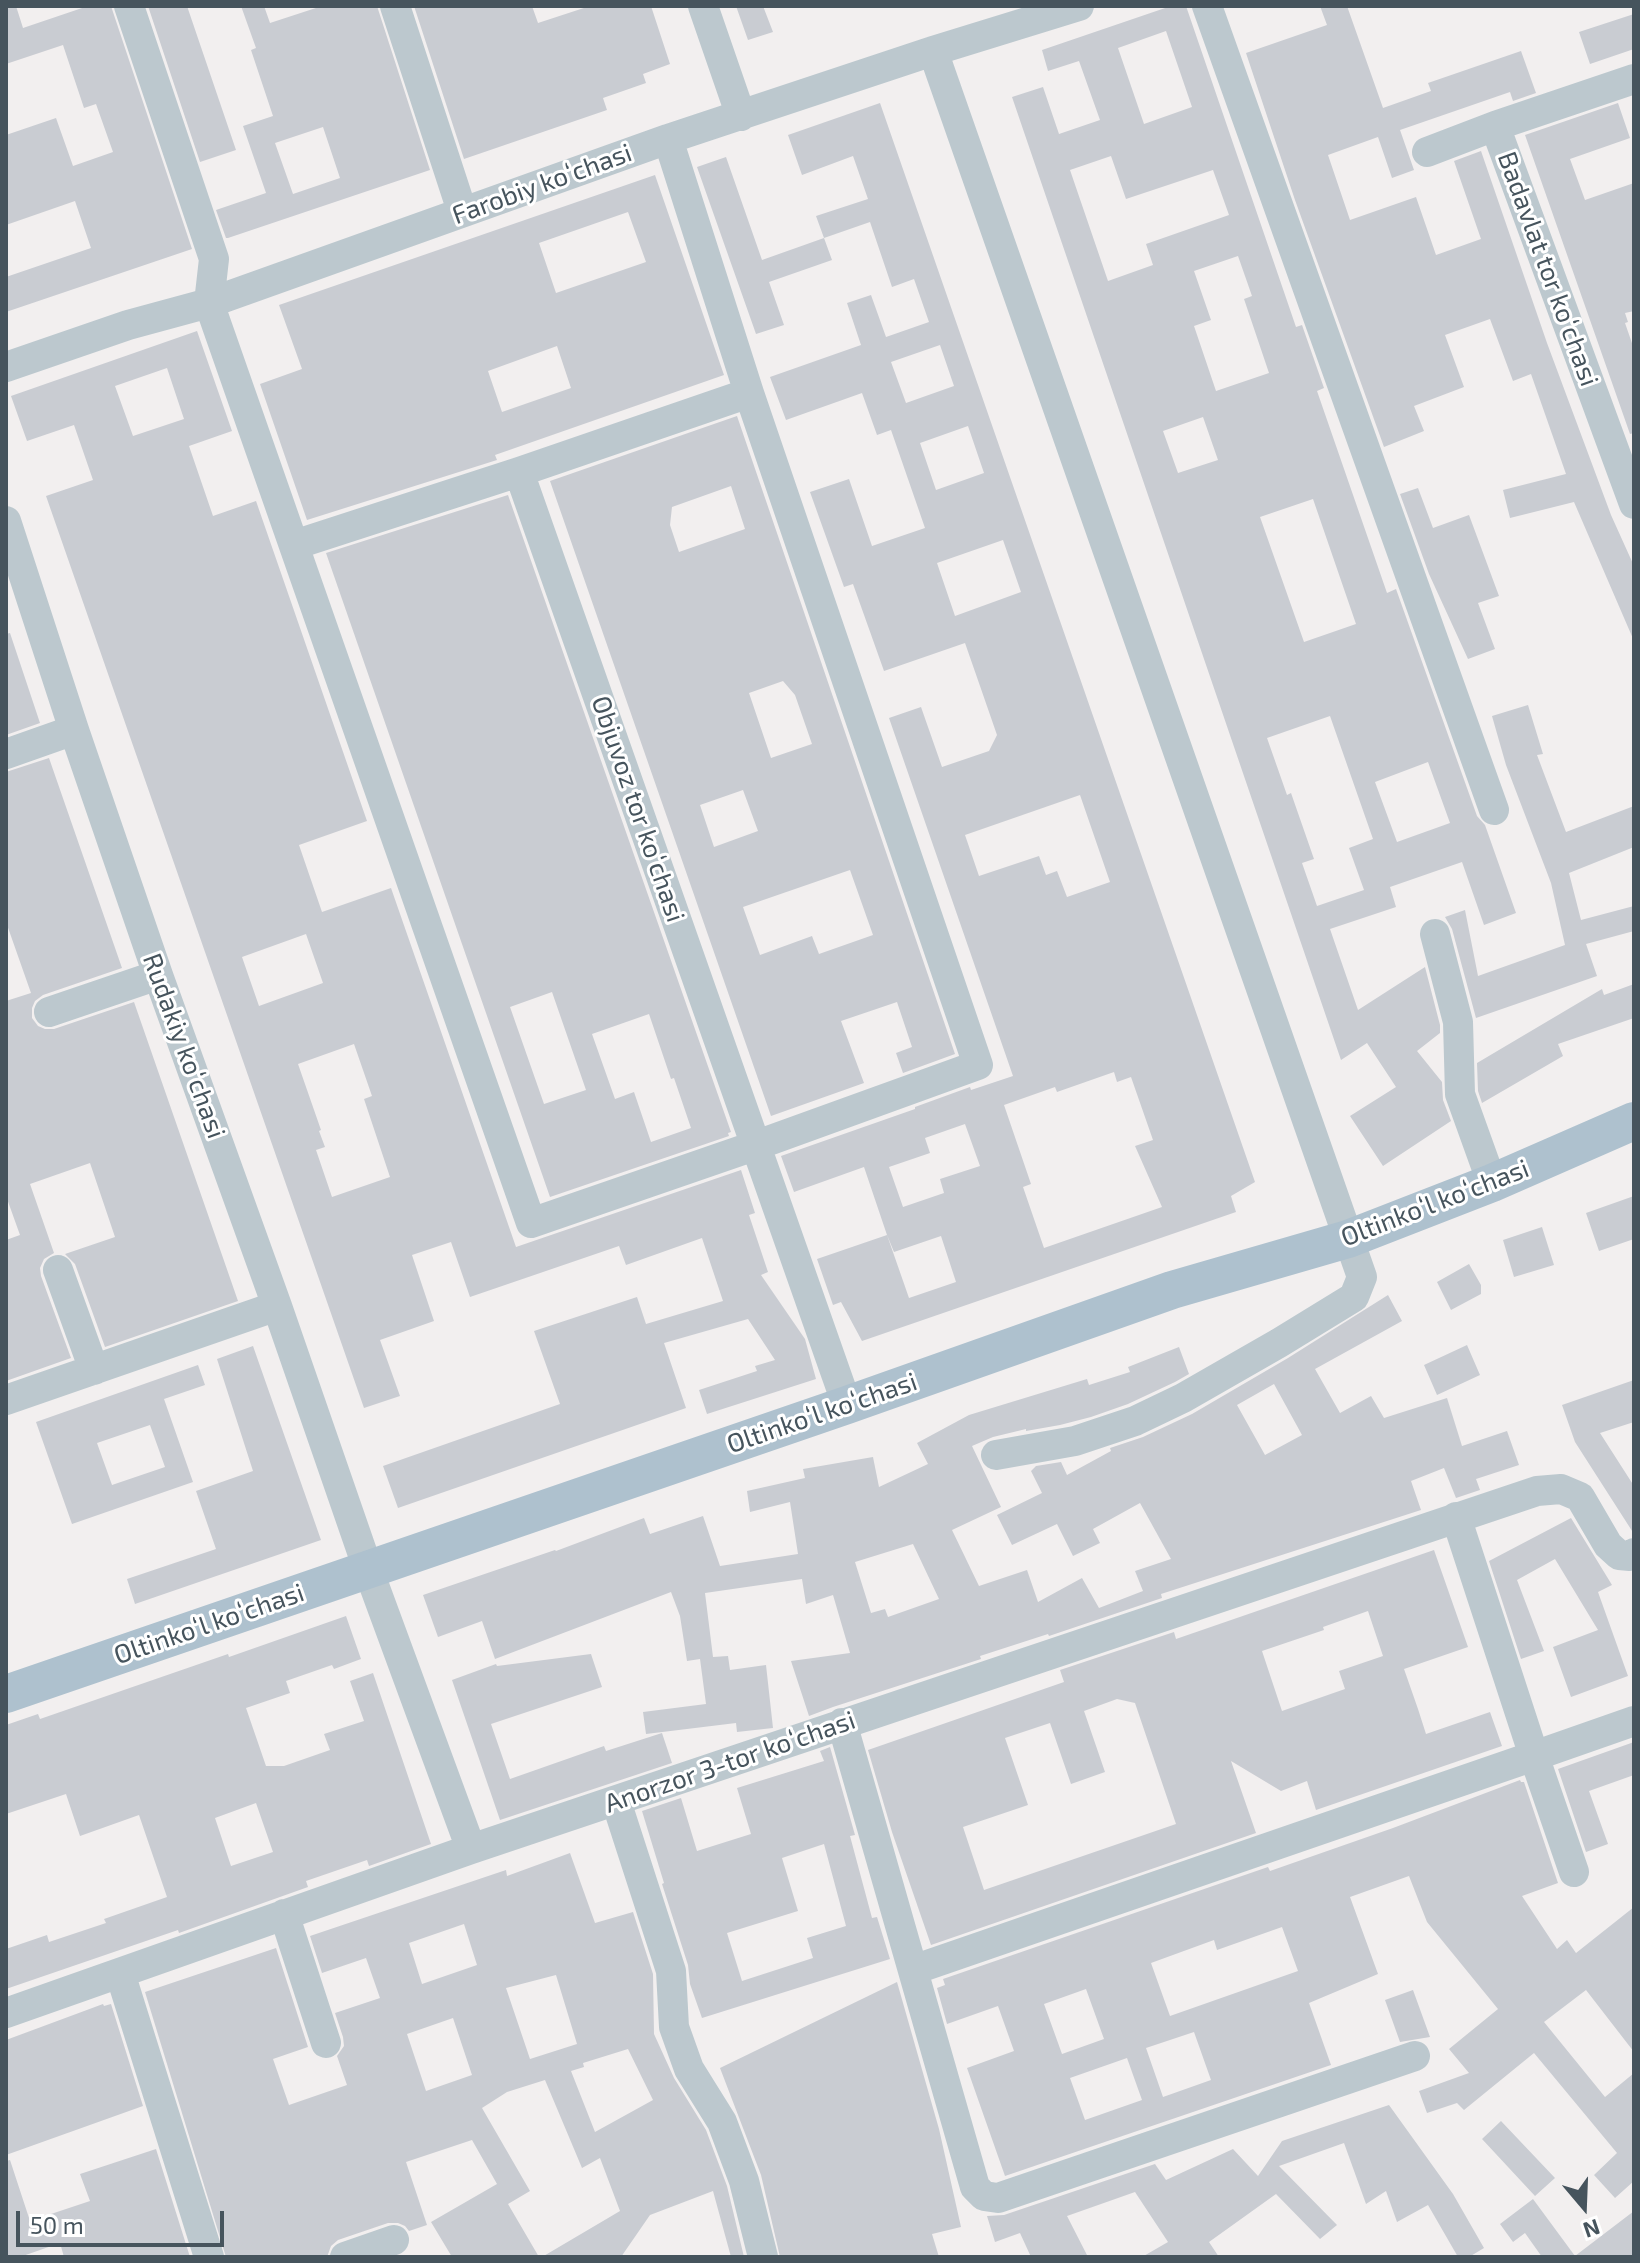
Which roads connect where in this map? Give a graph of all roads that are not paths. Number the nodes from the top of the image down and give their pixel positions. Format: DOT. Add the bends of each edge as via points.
graph roads {
  1 [pos="129,6"];
  2 [pos="395,6"];
  3 [pos="703,6"];
  4 [pos="1079,6"];
  5 [pos="1207,6"];
  6 [pos="933,51"];
  7 [pos="1634,79"];
  8 [pos="741,116"];
  9 [pos="1495,126"];
  10 [pos="668,139"];
  11 [pos="1427,152"];
  12 [pos="462,211"];
  13 [pos="209,303"];
  14 [pos="6,367"];
  15 [pos="749,393"];
  16 [pos="519,472"];
  17 [pos="1634,504"];
  18 [pos="6,521"];
  19 [pos="294,545"];
  20 [pos="74,730"];
  21 [pos="6,754"];
  22 [pos="1494,810"];
  23 [pos="1435,934"];
  24 [pos="158,975"];
  25 [pos="49,1012"];
  26 [pos="1634,1121"];
  27 [pos="757,1145"];
  28 [pos="1492,1183"];
  29 [pos="1348,1239"];
  30 [pos="58,1270"];
  31 [pos="277,1306"];
  32 [pos="94,1370"];
  33 [pos="6,1400"];
  34 [pos="847,1405"];
  35 [pos="996,1455"];
  36 [pos="1456,1517"];
  37 [pos="1634,1553"];
  38 [pos="368,1569"];
  39 [pos="6,1694"];
  40 [pos="1634,1721"];
  41 [pos="842,1723"];
  42 [pos="1534,1756"];
  43 [pos="616,1801"];
  44 [pos="471,1849"];
  45 [pos="1574,1872"];
  46 [pos="284,1914"];
  47 [pos="913,1970"];
  48 [pos="120,1973"];
  49 [pos="6,2013"];
  50 [pos="326,2043"];
  51 [pos="1415,2056"];
  52 [pos="394,2240"];
  53 [pos="209,2257"];
  54 [pos="345,2257"];
  55 [pos="763,2257"];
  1 -- 13 [label="street" via="214,259"];
  2 -- 12 [label="street"];
  3 -- 8 [label="street"];
  4 -- 6 [label="street, Farobiy koʻchasi"];
  5 -- 22 [label="street"];
  6 -- 8 [label="street, Farobiy koʻchasi"];
  6 -- 29 [label="street"];
  7 -- 9 [label="street, Badavlat tor koʻchasi"];
  8 -- 10 [label="street, Farobiy koʻchasi"];
  9 -- 11 [label="street"];
  9 -- 17 [label="street, Badavlat tor koʻchasi"];
  10 -- 12 [label="street, Farobiy koʻchasi"];
  10 -- 15 [label="street"];
  12 -- 13 [label="street, Farobiy koʻchasi"];
  13 -- 14 [label="street, Farobiy koʻchasi"];
  13 -- 19 [label="street"];
  15 -- 16 [label="street"];
  15 -- 27 [label="street" via="978,1065"];
  16 -- 19 [label="street"];
  16 -- 27 [label="street, Objuvoz tor koʻchasi"];
  18 -- 20 [label="street, Rudakiy koʻchasi"];
  19 -- 27 [label="street" via="531,1223"];
  20 -- 21 [label="street"];
  20 -- 24 [label="street, Rudakiy koʻchasi"];
  23 -- 28 [label="street" via="1458,1022 1460,1094"];
  24 -- 25 [label="street"];
  24 -- 31 [label="street, Rudakiy koʻchasi"];
  26 -- 28 [label="main road, Oltinkoʻl koʻchasi"];
  27 -- 34 [label="street, Objuvoz tor koʻchasi"];
  28 -- 29 [label="main road, Oltinkoʻl koʻchasi"];
  29 -- 34 [label="main road, Oltinkoʻl koʻchasi" via="1172,1290"];
  29 -- 35 [label="street" via="1362,1277 1354,1297 1135,1421 1075,1441"];
  30 -- 32 [label="street"];
  31 -- 32 [label="street"];
  31 -- 38 [label="street, Rudakiy koʻchasi"];
  32 -- 33 [label="street"];
  34 -- 38 [label="main road, Oltinkoʻl koʻchasi"];
  36 -- 37 [label="street, Anorzor 3-tor koʻchasi" via="1537,1491 1561,1489 1580,1497 1619,1555"];
  36 -- 41 [label="street, Anorzor 3-tor koʻchasi"];
  36 -- 42 [label="street"];
  38 -- 39 [label="main road, Oltinkoʻl koʻchasi"];
  38 -- 44 [label="street, Rudakiy koʻchasi"];
  40 -- 42 [label="street"];
  41 -- 43 [label="street, Anorzor 3-tor koʻchasi"];
  41 -- 47 [label="street"];
  42 -- 45 [label="street"];
  42 -- 47 [label="street"];
  43 -- 44 [label="street, Anorzor 3-tor koʻchasi"];
  43 -- 55 [label="street" via="671,1971 674,2027 689,2069 722,2122"];
  44 -- 46 [label="street, Anorzor 3-tor koʻchasi"];
  46 -- 48 [label="street, Anorzor 3-tor koʻchasi"];
  46 -- 50 [label="street"];
  47 -- 51 [label="street" via="975,2187 984,2196 998,2198"];
  48 -- 49 [label="street, Anorzor 3-tor koʻchasi"];
  48 -- 53 [label="street"];
  52 -- 54 [label="street"];
}
